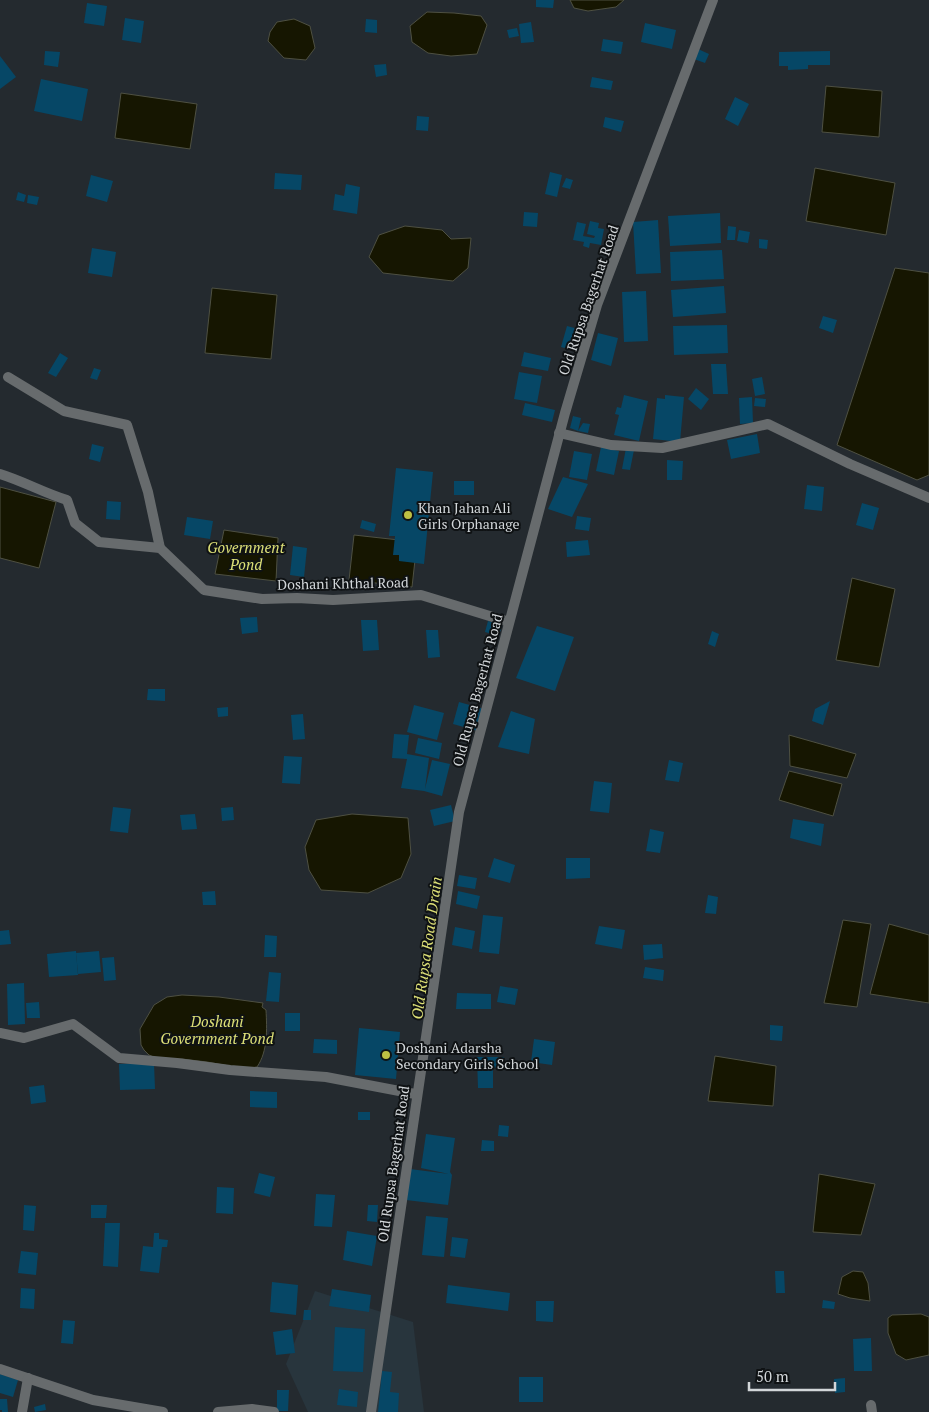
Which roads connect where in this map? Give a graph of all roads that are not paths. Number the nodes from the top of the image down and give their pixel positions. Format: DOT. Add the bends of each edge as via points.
graph roads {
  1 [pos="713,0"];
  2 [pos="8,377"];
  3 [pos="559,432"];
  4 [pos="0,474"];
  5 [pos="929,498"];
  6 [pos="160,548"];
  7 [pos="510,622"];
  8 [pos="0,1033"];
  9 [pos="415,1094"];
  10 [pos="0,1369"];
  11 [pos="28,1378"];
  12 [pos="22,1412"];
  13 [pos="163,1412"];
  14 [pos="218,1412"];
  15 [pos="274,1412"];
  16 [pos="371,1412"];
  1 -- 3 [label="street, Old Rupsa Bagerhat Road" via="597,305"];
  2 -- 6 [label="street" via="64,411 127,426 148,492"];
  3 -- 5 [label="street" via="611,445 662,448 768,424"];
  3 -- 7 [label="street, Old Rupsa Bagerhat Road"];
  4 -- 6 [label="street" via="67,500 75,523 99,542"];
  6 -- 7 [label="street, Doshani Khthal Road" via="204,590 262,599 333,600 421,595"];
  7 -- 16 [label="street, Old Rupsa Bagerhat Road" via="459,812"];
  8 -- 9 [label="street" via="24,1038 73,1024 118,1058 326,1077"];
  10 -- 11 [label="street"];
  11 -- 12 [label="street"];
  11 -- 13 [label="street" via="93,1400"];
  14 -- 15 [label="street" via="252,1409"];
}
